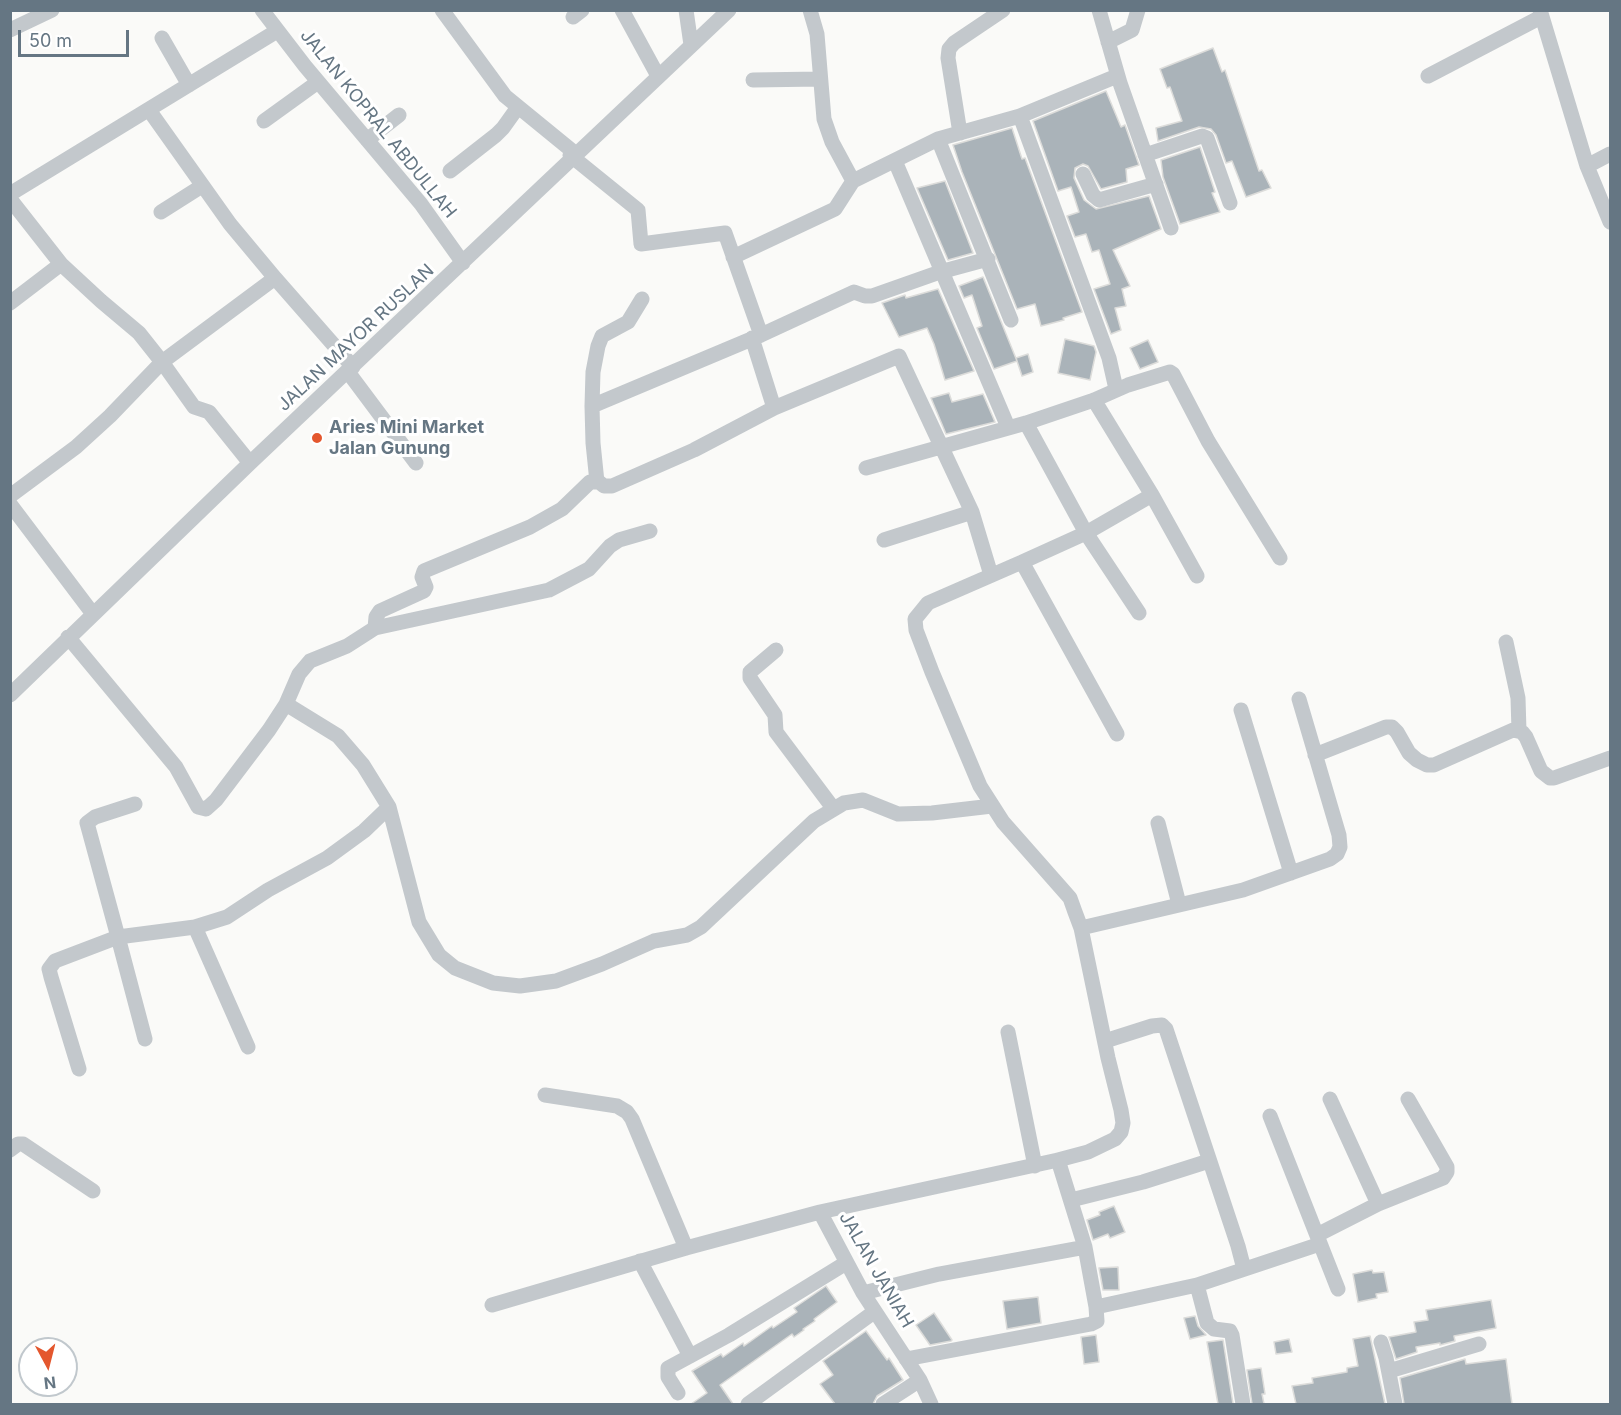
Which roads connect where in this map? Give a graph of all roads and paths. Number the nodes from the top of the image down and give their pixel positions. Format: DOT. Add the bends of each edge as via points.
graph roads {
  1 [pos="52,10"];
  2 [pos="262,10"];
  3 [pos="442,10"];
  4 [pos="622,10"];
  5 [pos="686,10"];
  6 [pos="729,10"];
  7 [pos="810,10"];
  8 [pos="1003,10"];
  9 [pos="1100,10"];
  10 [pos="1138,10"];
  11 [pos="1541,14"];
  12 [pos="10,30"];
  13 [pos="277,31"];
  14 [pos="162,38"];
  15 [pos="1108,42"];
  16 [pos="691,45"];
  17 [pos="658,76"];
  18 [pos="1117,76"];
  19 [pos="1428,76"];
  20 [pos="820,79"];
  21 [pos="753,80"];
  22 [pos="318,82"];
  23 [pos="189,85"];
  24 [pos="518,107"];
  25 [pos="149,110"];
  26 [pos="399,115"];
  27 [pos="1020,116"];
  28 [pos="264,121"];
  29 [pos="960,133"];
  30 [pos="938,139"];
  31 [pos="367,140"];
  32 [pos="573,154"];
  33 [pos="1611,154"];
  34 [pos="1145,155"];
  35 [pos="895,161"];
  36 [pos="1587,166"];
  37 [pos="450,171"];
  38 [pos="1083,174"];
  39 [pos="853,182"];
  40 [pos="1156,184"];
  41 [pos="202,186"];
  42 [pos="10,194"];
  43 [pos="10,199"];
  44 [pos="1230,203"];
  45 [pos="161,212"];
  46 [pos="1611,222"];
  47 [pos="1171,228"];
  48 [pos="733,257"];
  49 [pos="988,259"];
  50 [pos="463,263"];
  51 [pos="61,264"];
  52 [pos="940,272"];
  53 [pos="275,278"];
  54 [pos="642,299"];
  55 [pos="10,303"];
  56 [pos="1011,320"];
  57 [pos="756,336"];
  58 [pos="162,362"];
  59 [pos="350,369"];
  60 [pos="1116,389"];
  61 [pos="1094,400"];
  62 [pos="592,406"];
  63 [pos="774,408"];
  64 [pos="1026,423"];
  65 [pos="1008,427"];
  66 [pos="942,447"];
  67 [pos="416,463"];
  68 [pos="250,464"];
  69 [pos="866,468"];
  70 [pos="597,482"];
  71 [pos="1152,495"];
  72 [pos="10,496"];
  73 [pos="10,504"];
  74 [pos="972,512"];
  75 [pos="650,531"];
  76 [pos="1086,533"];
  77 [pos="884,540"];
  78 [pos="1280,558"];
  79 [pos="1022,562"];
  80 [pos="991,575"];
  81 [pos="1197,576"];
  82 [pos="1139,613"];
  83 [pos="93,614"];
  84 [pos="375,628"];
  85 [pos="68,637"];
  86 [pos="1506,642"];
  87 [pos="776,650"];
  88 [pos="10,695"];
  89 [pos="1299,699"];
  90 [pos="286,704"];
  91 [pos="1241,710"];
  92 [pos="1519,731"];
  93 [pos="1117,734"];
  94 [pos="1315,755"];
  95 [pos="1611,758"];
  96 [pos="135,804"];
  97 [pos="992,806"];
  98 [pos="389,807"];
  99 [pos="833,808"];
  100 [pos="1158,823"];
  101 [pos="1291,873"];
  102 [pos="1179,904"];
  103 [pos="195,927"];
  104 [pos="1081,928"];
  105 [pos="118,937"];
  106 [pos="1008,1032"];
  107 [pos="145,1039"];
  108 [pos="1105,1041"];
  109 [pos="248,1047"];
  110 [pos="79,1069"];
  111 [pos="544,1095"];
  112 [pos="1330,1099"];
  113 [pos="1408,1099"];
  114 [pos="1270,1116"];
  115 [pos="10,1150"];
  116 [pos="1058,1160"];
  117 [pos="1209,1161"];
  118 [pos="1035,1166"];
  119 [pos="93,1191"];
  120 [pos="1071,1200"];
  121 [pos="1378,1204"];
  122 [pos="820,1212"];
  123 [pos="1319,1239"];
  124 [pos="1084,1247"];
  125 [pos="686,1248"];
  126 [pos="640,1261"];
  127 [pos="846,1263"];
  128 [pos="1244,1269"];
  129 [pos="1197,1285"];
  130 [pos="1338,1289"];
  131 [pos="863,1293"];
  132 [pos="492,1305"];
  133 [pos="1096,1307"];
  134 [pos="874,1312"];
  135 [pos="1381,1342"];
  136 [pos="1479,1344"];
  137 [pos="690,1356"];
  138 [pos="906,1359"];
  139 [pos="1389,1371"];
  140 [pos="920,1380"];
  141 [pos="678,1393"];
  142 [pos="747,1404"];
  143 [pos="883,1404"];
  144 [pos="931,1404"];
  145 [pos="1244,1404"];
  146 [pos="1393,1404"];
  1 -- 12 [label="street"];
  2 -- 13 [label="street, JALAN KOPRAL ABDULLAH"];
  3 -- 24 [label="street" via="490,78"];
  4 -- 17 [label="street"];
  5 -- 16 [label="street"];
  6 -- 16 [label="street, JALAN MAYOR RUSLAN"];
  7 -- 20 [label="street" via="817,34"];
  8 -- 29 [label="street" via="949,49"];
  9 -- 15 [label="street"];
  10 -- 15 [label="street" via="1131,30"];
  11 -- 19 [label="street"];
  11 -- 36 [label="street"];
  13 -- 22 [label="street, JALAN KOPRAL ABDULLAH"];
  13 -- 23 [label="street"];
  14 -- 23 [label="street"];
  15 -- 18 [label="street"];
  16 -- 17 [label="street, JALAN MAYOR RUSLAN"];
  17 -- 32 [label="street, JALAN MAYOR RUSLAN"];
  18 -- 27 [label="street"];
  18 -- 34 [label="street"];
  20 -- 21 [label="street"];
  20 -- 39 [label="street" via="824,119"];
  22 -- 28 [label="street"];
  22 -- 31 [label="street, JALAN KOPRAL ABDULLAH"];
  23 -- 25 [label="street"];
  24 -- 32 [label="street"];
  24 -- 37 [label="street" via="496,135"];
  25 -- 41 [label="street"];
  25 -- 42 [label="street"];
  26 -- 31 [label="street"];
  27 -- 29 [label="street"];
  27 -- 60 [label="street" via="1109,358"];
  29 -- 30 [label="street"];
  30 -- 35 [label="street"];
  30 -- 49 [label="street"];
  31 -- 50 [label="street, JALAN KOPRAL ABDULLAH" via="421,204"];
  32 -- 48 [label="street" via="638,210 641,244 725,233"];
  32 -- 50 [label="street, JALAN MAYOR RUSLAN"];
  33 -- 36 [label="street"];
  34 -- 40 [label="street"];
  34 -- 44 [label="street" via="1202,136 1207,138"];
  35 -- 39 [label="street"];
  35 -- 52 [label="street"];
  36 -- 46 [label="street"];
  38 -- 40 [label="street" via="1099,200"];
  39 -- 48 [label="street" via="835,209"];
  40 -- 47 [label="street"];
  41 -- 45 [label="street"];
  41 -- 53 [label="street"];
  43 -- 51 [label="street"];
  48 -- 57 [label="street"];
  49 -- 52 [label="street"];
  49 -- 56 [label="street"];
  50 -- 59 [label="street, JALAN MAYOR RUSLAN"];
  51 -- 55 [label="street"];
  51 -- 58 [label="street" via="139,333"];
  52 -- 57 [label="street" via="872,296 854,292"];
  52 -- 65 [label="street"];
  53 -- 58 [label="street"];
  53 -- 59 [label="street"];
  54 -- 62 [label="street" via="628,322 599,339"];
  57 -- 62 [label="street"];
  57 -- 63 [label="street"];
  58 -- 68 [label="street" via="194,407 209,412"];
  58 -- 72 [label="street" via="76,447"];
  59 -- 67 [label="street"];
  59 -- 68 [label="street, JALAN MAYOR RUSLAN"];
  60 -- 61 [label="street"];
  60 -- 78 [label="street" via="1173,374 1208,441"];
  61 -- 64 [label="street"];
  61 -- 71 [label="street"];
  62 -- 70 [label="street"];
  63 -- 66 [label="street" via="899,356"];
  63 -- 70 [label="street" via="694,450 612,486"];
  64 -- 65 [label="street"];
  64 -- 76 [label="street"];
  65 -- 66 [label="street"];
  66 -- 69 [label="street"];
  66 -- 74 [label="street"];
  68 -- 83 [label="street, JALAN MAYOR RUSLAN"];
  70 -- 84 [label="street" via="590,482 562,509 530,527 423,571 424,591 380,611"];
  71 -- 76 [label="street"];
  71 -- 81 [label="street"];
  73 -- 83 [label="street"];
  74 -- 77 [label="street"];
  74 -- 80 [label="street"];
  75 -- 84 [label="street" via="619,540 589,568 549,591"];
  76 -- 79 [label="street"];
  76 -- 82 [label="street"];
  79 -- 80 [label="street"];
  79 -- 93 [label="street"];
  80 -- 97 [label="street" via="928,603 915,619 915,625 980,786"];
  83 -- 85 [label="street, JALAN MAYOR RUSLAN"];
  84 -- 90 [label="street" via="305,665"];
  85 -- 88 [label="street, JALAN MAYOR RUSLAN"];
  85 -- 90 [label="street" via="176,767 198,807 203,809 216,800"];
  86 -- 92 [label="street" via="1515,677"];
  87 -- 99 [label="street" via="750,672 750,678 775,715 776,732"];
  89 -- 94 [label="street"];
  90 -- 98 [label="street" via="338,736 363,765"];
  91 -- 101 [label="street"];
  92 -- 94 [label="street" via="1513,730 1434,765 1416,760 1392,727"];
  92 -- 95 [label="street" via="1526,737 1541,771 1550,778"];
  94 -- 101 [label="street" via="1340,847 1330,860"];
  96 -- 105 [label="street" via="95,817 87,824"];
  97 -- 99 [label="street" via="898,814 863,800"];
  97 -- 104 [label="street" via="1070,898"];
  98 -- 99 [label="street" via="419,922 440,955 455,968 493,983 520,986 556,981 654,941 687,935 701,927 814,821"];
  98 -- 103 [label="street" via="327,858 227,916"];
  100 -- 102 [label="street"];
  101 -- 102 [label="street" via="1243,890"];
  102 -- 104 [label="street"];
  103 -- 105 [label="street"];
  103 -- 109 [label="street"];
  104 -- 108 [label="street"];
  105 -- 107 [label="street"];
  105 -- 110 [label="street" via="55,961 49,969"];
  106 -- 118 [label="street"];
  108 -- 116 [label="street" via="1121,1110 1121,1132 1088,1152"];
  108 -- 117 [label="street" via="1152,1026 1162,1025 1166,1029"];
  111 -- 125 [label="street" via="617,1106 627,1112"];
  112 -- 121 [label="street"];
  113 -- 121 [label="street" via="1447,1172 1443,1178"];
  114 -- 123 [label="street"];
  115 -- 119 [label="street" via="23,1144"];
  116 -- 118 [label="street"];
  116 -- 120 [label="street"];
  117 -- 120 [label="street"];
  117 -- 128 [label="street"];
  118 -- 122 [label="street"];
  120 -- 124 [label="street"];
  121 -- 123 [label="street"];
  122 -- 125 [label="street, JALAN JANIAH"];
  122 -- 127 [label="street, JALAN JANIAH"];
  123 -- 128 [label="street"];
  123 -- 130 [label="street"];
  124 -- 131 [label="street" via="939,1274"];
  124 -- 133 [label="street"];
  125 -- 126 [label="street, JALAN JANIAH"];
  126 -- 132 [label="street, JALAN JANIAH"];
  126 -- 137 [label="street"];
  127 -- 131 [label="street, JALAN JANIAH"];
  127 -- 137 [label="street"];
  128 -- 129 [label="street"];
  129 -- 133 [label="street"];
  129 -- 145 [label="street" via="1207,1323 1232,1335"];
  131 -- 134 [label="street, JALAN JANIAH"];
  133 -- 138 [label="street" via="1097,1321 1091,1324"];
  134 -- 138 [label="street, JALAN JANIAH"];
  134 -- 142 [label="street"];
  135 -- 139 [label="street"];
  136 -- 139 [label="street"];
  137 -- 141 [label="street" via="667,1371"];
  138 -- 140 [label="street, JALAN JANIAH"];
  139 -- 146 [label="street"];
  140 -- 143 [label="street"];
  140 -- 144 [label="street, JALAN JANIAH"];
}
